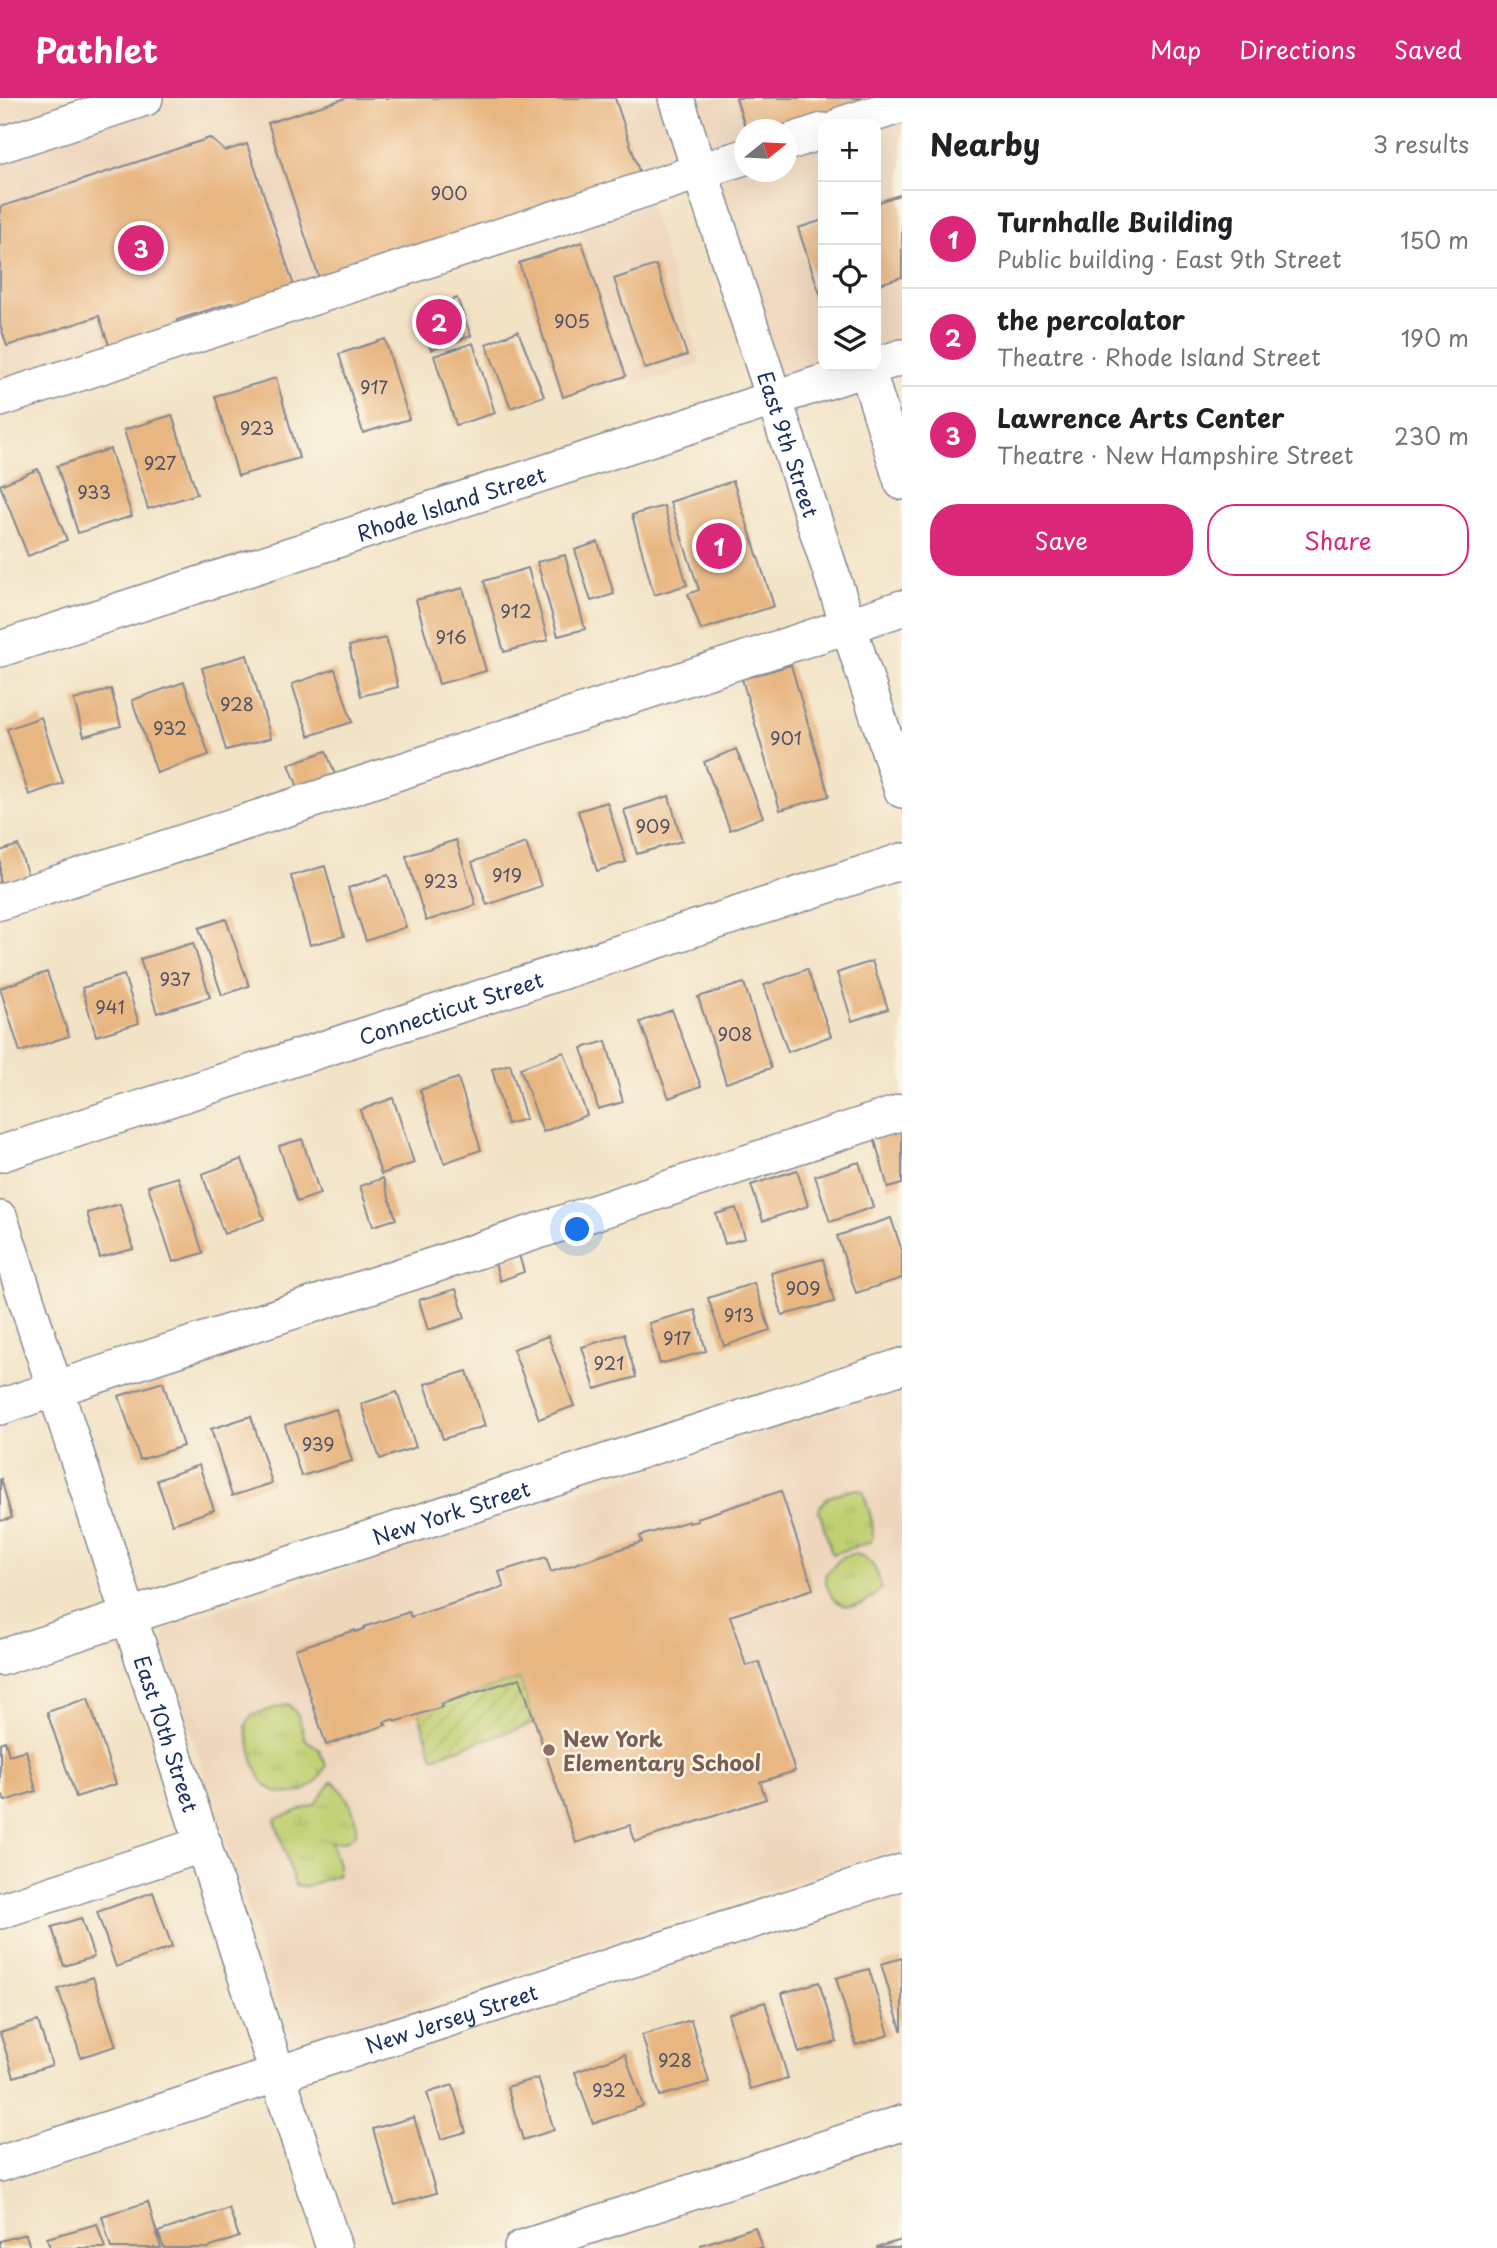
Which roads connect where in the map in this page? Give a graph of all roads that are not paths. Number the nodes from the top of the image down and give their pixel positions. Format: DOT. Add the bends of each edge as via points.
graph roads {
  1 [pos="145,98"];
  2 [pos="676,98"];
  3 [pos="101,105"];
  4 [pos="902,105"];
  5 [pos="859,119"];
  6 [pos="818,133"];
  7 [pos="797,139"];
  8 [pos="0,145"];
  9 [pos="734,160"];
  10 [pos="700,172"];
  11 [pos="902,357"];
  12 [pos="881,364"];
  13 [pos="861,371"];
  14 [pos="868,371"];
  15 [pos="0,399"];
  16 [pos="774,399"];
  17 [pos="902,482"];
  18 [pos="902,608"];
  19 [pos="848,626"];
  20 [pos="0,649"];
  21 [pos="902,790"];
  22 [pos="902,861"];
  23 [pos="0,902"];
  24 [pos="902,1112"];
  25 [pos="0,1154"];
  26 [pos="0,1219"];
  27 [pos="902,1366"];
  28 [pos="56,1390"];
  29 [pos="0,1407"];
  30 [pos="130,1617"];
  31 [pos="0,1658"];
  32 [pos="204,1844"];
  33 [pos="902,1871"];
  34 [pos="0,1911"];
  35 [pos="278,2074"];
  36 [pos="902,2123"];
  37 [pos="0,2164"];
  38 [pos="334,2248"];
  39 [pos="522,2248"];
  1 -- 3 [label="street"];
  2 -- 10 [label="street, East 9th Street"];
  3 -- 8 [label="street"];
  4 -- 5 [label="street"];
  6 -- 7 [label="street"];
  9 -- 10 [label="street"];
  10 -- 15 [label="street"];
  10 -- 16 [label="street, East 9th Street"];
  11 -- 12 [label="street, Rhode Island Street"];
  13 -- 16 [label="street, Rhode Island Street"];
  14 -- 17 [label="street"];
  16 -- 19 [label="street, East 9th Street"];
  16 -- 20 [label="street, Rhode Island Street"];
  18 -- 19 [label="street"];
  19 -- 21 [label="street, East 9th Street"];
  19 -- 23 [label="street"];
  22 -- 25 [label="street, Connecticut Street"];
  24 -- 28 [label="street"];
  26 -- 28 [label="street, East 10th Street"];
  27 -- 30 [label="street, New York Street"];
  28 -- 29 [label="street"];
  28 -- 30 [label="street, East 10th Street"];
  30 -- 31 [label="street, New York Street"];
  30 -- 32 [label="street, East 10th Street"];
  32 -- 34 [label="street"];
  32 -- 35 [label="street, East 10th Street"];
  33 -- 35 [label="street, New Jersey Street"];
  35 -- 37 [label="street, New Jersey Street"];
  35 -- 38 [label="street, East 10th Street"];
  36 -- 39 [label="street"];
}
